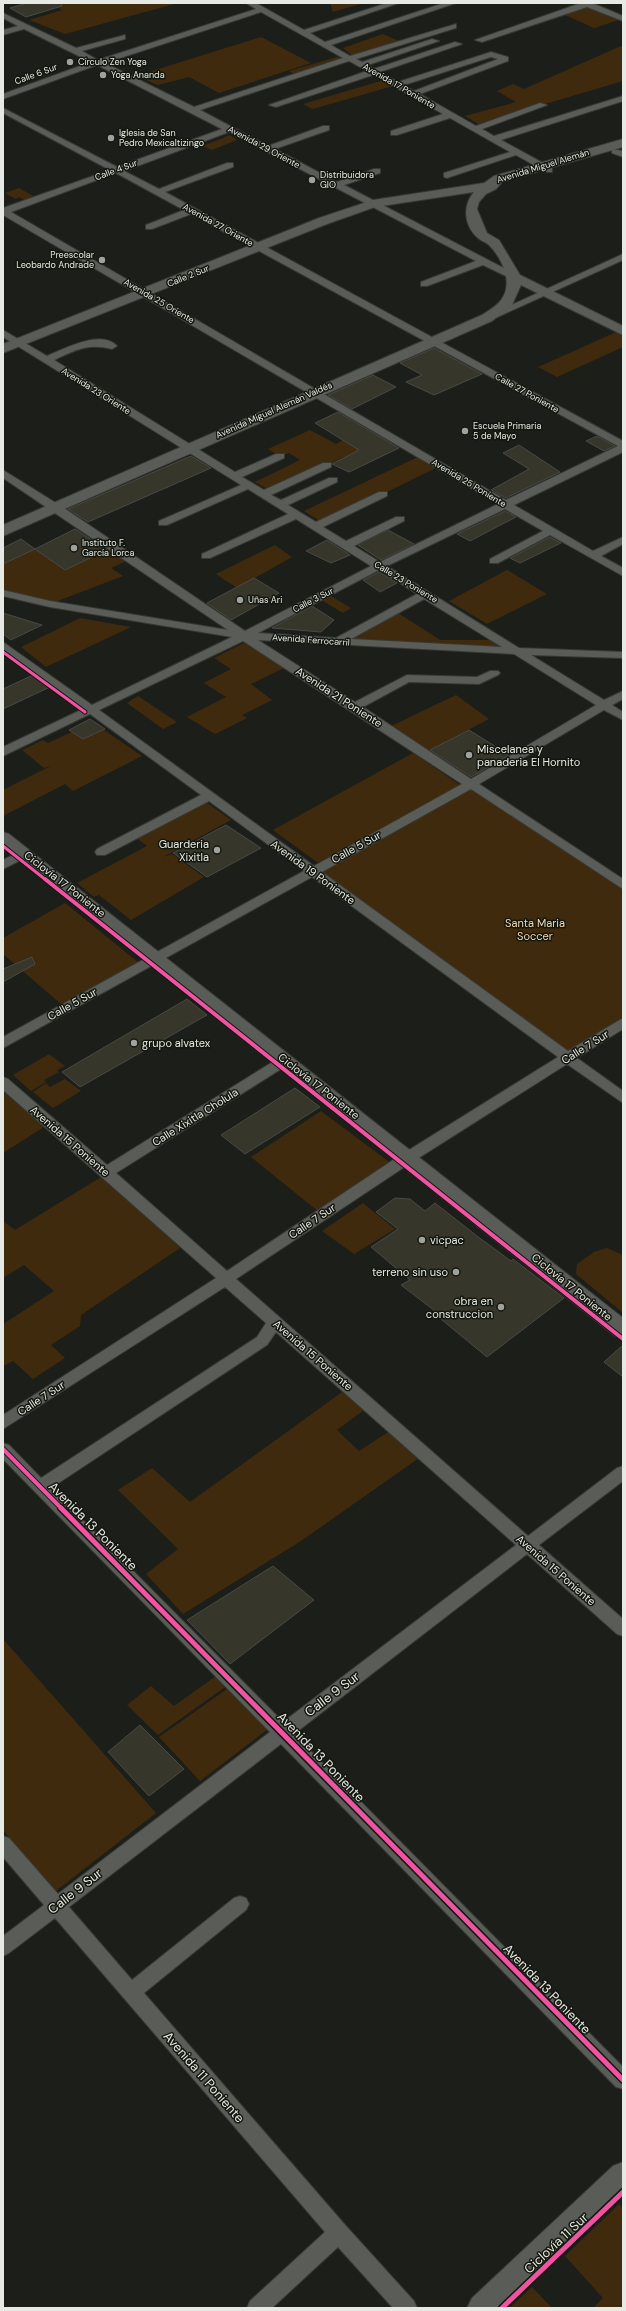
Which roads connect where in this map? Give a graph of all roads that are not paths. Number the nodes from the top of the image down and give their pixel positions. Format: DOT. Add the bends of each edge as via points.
graph roads {
  1 [pos="250,3"];
  2 [pos="395,3"];
  3 [pos="452,3"];
  4 [pos="587,4"];
  5 [pos="261,10"];
  6 [pos="3,15"];
  7 [pos="623,19"];
  8 [pos="25,26"];
  9 [pos="453,26"];
  10 [pos="3,33"];
  11 [pos="302,33"];
  12 [pos="122,37"];
  13 [pos="437,40"];
  14 [pos="480,40"];
  15 [pos="458,44"];
  16 [pos="323,45"];
  17 [pos="75,51"];
  18 [pos="350,59"];
  19 [pos="99,62"];
  20 [pos="361,65"];
  21 [pos="347,70"];
  22 [pos="375,72"];
  23 [pos="397,85"];
  24 [pos="413,94"];
  25 [pos="3,97"];
  26 [pos="623,98"];
  27 [pos="274,105"];
  28 [pos="543,106"];
  29 [pos="3,110"];
  30 [pos="194,110"];
  31 [pos="450,115"];
  32 [pos="326,128"];
  33 [pos="229,129"];
  34 [pos="475,129"];
  35 [pos="394,133"];
  36 [pos="494,139"];
  37 [pos="267,149"];
  38 [pos="621,149"];
  39 [pos="518,152"];
  40 [pos="230,165"];
  41 [pos="545,168"];
  42 [pos="117,170"];
  43 [pos="377,171"];
  44 [pos="447,175"];
  45 [pos="336,185"];
  46 [pos="486,186"];
  47 [pos="500,186"];
  48 [pos="158,192"];
  49 [pos="373,204"];
  50 [pos="192,210"];
  51 [pos="4,212"];
  52 [pos="149,227"];
  53 [pos="494,243"];
  54 [pos="259,247"];
  55 [pos="623,257"];
  56 [pos="485,261"];
  57 [pos="514,277"];
  58 [pos="424,284"];
  59 [pos="546,292"];
  60 [pos="146,293"];
  61 [pos="487,318"];
  62 [pos="623,331"];
  63 [pos="3,333"];
  64 [pos="432,341"];
  65 [pos="18,343"];
  66 [pos="112,346"];
  67 [pos="3,349"];
  68 [pos="46,360"];
  69 [pos="315,392"];
  70 [pos="623,445"];
  71 [pos="188,448"];
  72 [pos="623,448"];
  73 [pos="280,456"];
  74 [pos="327,466"];
  75 [pos="3,474"];
  76 [pos="233,477"];
  77 [pos="333,480"];
  78 [pos="248,486"];
  79 [pos="383,494"];
  80 [pos="262,495"];
  81 [pos="280,505"];
  82 [pos="506,505"];
  83 [pos="55,507"];
  84 [pos="295,515"];
  85 [pos="400,519"];
  86 [pos="163,523"];
  87 [pos="315,527"];
  88 [pos="3,531"];
  89 [pos="550,531"];
  90 [pos="623,540"];
  91 [pos="345,546"];
  92 [pos="206,556"];
  93 [pos="592,556"];
  94 [pos="494,561"];
  95 [pos="378,566"];
  96 [pos="623,573"];
  97 [pos="3,592"];
  98 [pos="425,594"];
  99 [pos="244,636"];
  100 [pos="338,642"];
  101 [pos="5,650"];
  102 [pos="516,652"];
  103 [pos="623,655"];
  104 [pos="494,673"];
  105 [pos="623,694"];
  106 [pos="602,706"];
  107 [pos="355,707"];
  108 [pos="91,709"];
  109 [pos="623,717"];
  110 [pos="3,752"];
  111 [pos="471,784"];
  112 [pos="209,796"];
  113 [pos="3,838"];
  114 [pos="101,852"];
  115 [pos="23,854"];
  116 [pos="3,865"];
  117 [pos="313,872"];
  118 [pos="623,885"];
  119 [pos="154,958"];
  120 [pos="621,1027"];
  121 [pos="3,1043"];
  122 [pos="568,1058"];
  123 [pos="284,1061"];
  124 [pos="3,1082"];
  125 [pos="623,1098"];
  126 [pos="407,1159"];
  127 [pos="107,1172"];
  128 [pos="227,1278"];
  129 [pos="275,1321"];
  130 [pos="623,1330"];
  131 [pos="290,1335"];
  132 [pos="262,1341"];
  133 [pos="3,1423"];
  134 [pos="3,1449"];
  135 [pos="623,1472"];
  136 [pos="40,1487"];
  137 [pos="528,1545"];
  138 [pos="623,1629"];
  139 [pos="282,1732"];
  140 [pos="3,1844"];
  141 [pos="240,1904"];
  142 [pos="56,1905"];
  143 [pos="3,1947"];
  144 [pos="131,1992"];
  145 [pos="623,2080"];
  146 [pos="623,2176"];
  147 [pos="339,2233"];
  148 [pos="256,2308"];
  149 [pos="407,2308"];
  150 [pos="482,2308"];
  1 -- 5 [label="street, Avenida 17 Poniente"];
  2 -- 11 [label="street"];
  3 -- 16 [label="street"];
  4 -- 7 [label="street"];
  4 -- 14 [label="street"];
  5 -- 11 [label="street, Avenida 17 Poniente"];
  5 -- 19 [label="street, Calle 6 Sur"];
  6 -- 8 [label="street, Avenida 29 Oriente"];
  8 -- 10 [label="street"];
  8 -- 17 [label="street, Avenida 29 Oriente"];
  9 -- 18 [label="street"];
  11 -- 16 [label="street, Avenida 17 Poniente"];
  12 -- 17 [label="street"];
  13 -- 20 [label="street"];
  15 -- 22 [label="street"];
  16 -- 18 [label="street, Avenida 17 Poniente"];
  17 -- 19 [label="street, Avenida 29 Oriente"];
  18 -- 20 [label="street, Avenida 17 Poniente"];
  18 -- 30 [label="street"];
  19 -- 25 [label="street, Calle 6 Sur"];
  19 -- 30 [label="street, Avenida 29 Oriente"];
  20 -- 21 [label="street"];
  20 -- 22 [label="street, Avenida 17 Poniente"];
  22 -- 23 [label="street, Avenida 17 Poniente"];
  22 -- 27 [label="street"];
  23 -- 24 [label="street, Avenida 17 Poniente"];
  23 -- 24 [label="street" via="491,54 505,59"];
  24 -- 31 [label="street, Avenida 17 Poniente"];
  26 -- 36 [label="street"];
  28 -- 34 [label="street"];
  29 -- 42 [label="street, Avenida 27 Oriente"];
  30 -- 33 [label="street, Avenida 29 Oriente"];
  31 -- 34 [label="street, Avenida 17 Poniente"];
  31 -- 35 [label="street"];
  32 -- 37 [label="street"];
  33 -- 37 [label="street, Avenida 29 Oriente"];
  33 -- 42 [label="street, Calle 4 Sur"];
  34 -- 36 [label="street, Avenida 17 Poniente"];
  36 -- 39 [label="street, Avenida 17 Poniente"];
  37 -- 45 [label="street, Avenida 29 Oriente"];
  38 -- 41 [label="main road, Avenida Miguel Alemán"];
  39 -- 41 [label="street, Avenida 17 Poniente"];
  39 -- 44 [label="street"];
  40 -- 48 [label="street"];
  41 -- 46 [label="main road, Avenida Miguel Alemán" via="498,179"];
  41 -- 47 [label="main road, Avenida Miguel Alemán"];
  42 -- 48 [label="street, Avenida 27 Oriente"];
  42 -- 51 [label="street, Calle 4 Sur"];
  43 -- 45 [label="street"];
  45 -- 49 [label="street, Avenida 29 Oriente"];
  46 -- 47 [label="main road"];
  46 -- 49 [label="main road, Calle 2 Sur"];
  46 -- 53 [label="main road, Avenida Miguel Alemán" via="473,201 471,209 482,235"];
  47 -- 53 [label="main road, Avenida Miguel Alemán" via="483,209 494,234"];
  48 -- 50 [label="street, Avenida 27 Oriente"];
  49 -- 54 [label="main road, Calle 2 Sur"];
  49 -- 56 [label="street, Avenida 29 Oriente"];
  50 -- 52 [label="street"];
  50 -- 54 [label="street, Avenida 27 Oriente"];
  51 -- 60 [label="street, Avenida 25 Oriente"];
  53 -- 57 [label="main road, Avenida Miguel Alemán"];
  54 -- 60 [label="main road, Calle 2 Sur"];
  54 -- 64 [label="street, Avenida 27 Oriente"];
  55 -- 59 [label="street, Avenida Miguel Alemán Valdés"];
  56 -- 57 [label="street, Avenida 29 Oriente"];
  56 -- 58 [label="street"];
  57 -- 59 [label="main road, Avenida 29 Oriente"];
  57 -- 61 [label="main road" via="514,286 507,302"];
  59 -- 61 [label="street, Avenida Miguel Alemán Valdés"];
  59 -- 62 [label="main road, Avenida 29 Oriente"];
  60 -- 65 [label="main road, Calle 2 Sur"];
  60 -- 69 [label="street, Avenida 25 Oriente"];
  61 -- 64 [label="main road, Avenida Miguel Alemán Valdés"];
  63 -- 65 [label="street, Avenida 23 Oriente"];
  64 -- 69 [label="main road, Avenida Miguel Alemán Valdés"];
  64 -- 70 [label="street, Calle 27 Poniente"];
  65 -- 67 [label="main road, Calle 2 Sur"];
  65 -- 68 [label="street, Avenida 23 Oriente"];
  66 -- 68 [label="street" via="104,342 91,342"];
  68 -- 71 [label="street, Avenida 23 Oriente"];
  69 -- 71 [label="main road, Avenida Miguel Alemán Valdés"];
  69 -- 82 [label="street, Avenida 25 Poniente"];
  71 -- 76 [label="street, Calle 23 Poniente"];
  71 -- 83 [label="main road, Avenida Miguel Alemán Valdés"];
  72 -- 82 [label="street, Calle 3 Sur"];
  73 -- 76 [label="street"];
  74 -- 80 [label="street"];
  75 -- 83 [label="street, Avenida 21 Poniente"];
  76 -- 78 [label="street, Calle 23 Poniente"];
  77 -- 81 [label="street"];
  78 -- 80 [label="street, Calle 23 Poniente"];
  78 -- 86 [label="street"];
  79 -- 87 [label="street"];
  80 -- 81 [label="street, Calle 23 Poniente"];
  81 -- 84 [label="street, Calle 23 Poniente"];
  82 -- 89 [label="street, Avenida 25 Poniente"];
  82 -- 95 [label="street, Calle 3 Sur"];
  83 -- 88 [label="main road, Avenida Miguel Alemán Valdés"];
  83 -- 99 [label="street, Avenida 21 Poniente"];
  84 -- 87 [label="street, Calle 23 Poniente"];
  84 -- 92 [label="street"];
  85 -- 91 [label="street"];
  87 -- 91 [label="street, Calle 23 Poniente"];
  89 -- 93 [label="street, Avenida 25 Poniente"];
  89 -- 94 [label="street"];
  90 -- 93 [label="street"];
  91 -- 95 [label="street, Calle 23 Poniente"];
  93 -- 96 [label="street, Avenida 25 Poniente"];
  95 -- 98 [label="street, Calle 23 Poniente"];
  95 -- 99 [label="street, Calle 3 Sur"];
  97 -- 99 [label="street, Avenida Ferrocarril" via="50,604"];
  98 -- 100 [label="street"];
  98 -- 102 [label="street, Calle 23 Poniente"];
  99 -- 100 [label="street, Avenida Ferrocarril"];
  99 -- 107 [label="street, Avenida 21 Poniente"];
  99 -- 108 [label="street, Calle 3 Sur"];
  100 -- 102 [label="street, Avenida Ferrocarril"];
  101 -- 108 [label="street, Avenida 19 Poniente"];
  102 -- 103 [label="street, Avenida Ferrocarril"];
  102 -- 106 [label="street, Calle 23 Poniente"];
  104 -- 107 [label="street" via="479,681 407,678"];
  105 -- 106 [label="street, Calle 5 Sur"];
  106 -- 109 [label="street, Calle 23 Poniente"];
  106 -- 111 [label="street, Calle 5 Sur"];
  107 -- 111 [label="street, Avenida 21 Poniente"];
  108 -- 110 [label="street, Calle 3 Sur"];
  108 -- 112 [label="street, Avenida 19 Poniente"];
  111 -- 117 [label="street, Calle 5 Sur"];
  111 -- 118 [label="street, Avenida 21 Poniente"];
  112 -- 114 [label="street"];
  112 -- 117 [label="street, Avenida 19 Poniente"];
  113 -- 115 [label="main road"];
  115 -- 116 [label="street"];
  115 -- 119 [label="main road"];
  117 -- 119 [label="street, Calle 5 Sur"];
  117 -- 122 [label="street, Avenida 19 Poniente"];
  119 -- 121 [label="street, Calle 5 Sur"];
  119 -- 123 [label="main road"];
  120 -- 122 [label="street, Calle 7 Sur"];
  122 -- 125 [label="street, Avenida 19 Poniente"];
  122 -- 126 [label="street, Calle 7 Sur"];
  123 -- 126 [label="main road"];
  123 -- 127 [label="street, Calle Xixitla Cholula"];
  124 -- 127 [label="street, Avenida 15 Poniente"];
  126 -- 128 [label="street, Calle 7 Sur"];
  126 -- 130 [label="main road"];
  127 -- 128 [label="street, Avenida 15 Poniente"];
  128 -- 129 [label="street, Avenida 15 Poniente"];
  128 -- 133 [label="street, Calle 7 Sur"];
  129 -- 131 [label="street, Avenida 15 Poniente"];
  129 -- 132 [label="street"];
  131 -- 132 [label="street"];
  131 -- 137 [label="street, Avenida 15 Poniente"];
  132 -- 136 [label="street"];
  134 -- 136 [label="street, Avenida 13 Poniente"];
  135 -- 137 [label="street, Calle 9 Sur"];
  136 -- 139 [label="street, Avenida 13 Poniente"];
  137 -- 138 [label="street, Avenida 15 Poniente"];
  137 -- 139 [label="street, Calle 9 Sur"];
  139 -- 142 [label="street, Calle 9 Sur"];
  139 -- 145 [label="street, Avenida 13 Poniente"];
  140 -- 142 [label="street, Avenida 11 Poniente"];
  141 -- 144 [label="street"];
  142 -- 143 [label="street, Calle 9 Sur"];
  142 -- 144 [label="street, Avenida 11 Poniente"];
  144 -- 147 [label="street, Avenida 11 Poniente"];
  146 -- 150 [label="main road"];
  147 -- 148 [label="street"];
  147 -- 149 [label="street, Avenida 11 Poniente"];
}
